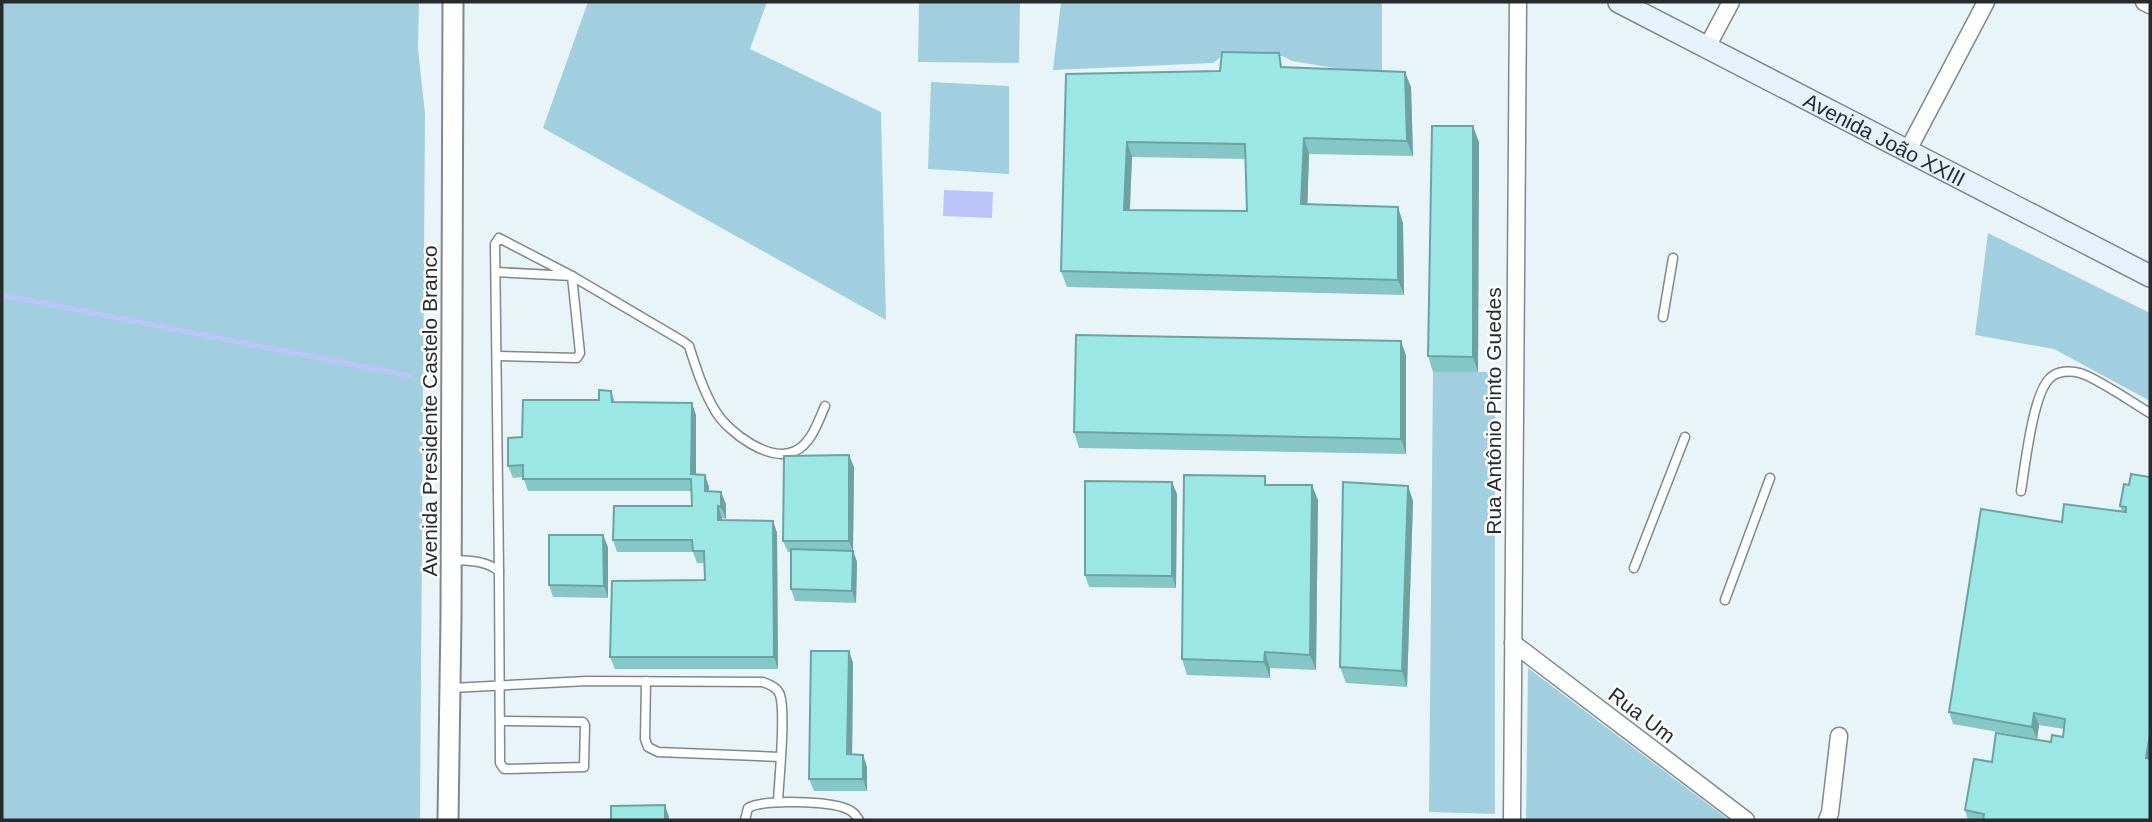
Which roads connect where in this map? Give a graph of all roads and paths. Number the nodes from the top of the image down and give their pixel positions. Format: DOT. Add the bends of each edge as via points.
graph roads {
  1 [pos="453,2"];
  2 [pos="1518,2"];
  3 [pos="1619,2"];
  4 [pos="1731,2"];
  5 [pos="1986,2"];
  6 [pos="2144,2"];
  7 [pos="2150,5"];
  8 [pos="1707,47"];
  9 [pos="1908,150"];
  10 [pos="1673,258"];
  11 [pos="496,272"];
  12 [pos="572,276"];
  13 [pos="2150,276"];
  14 [pos="1663,317"];
  15 [pos="497,356"];
  16 [pos="825,406"];
  17 [pos="2150,413"];
  18 [pos="1685,437"];
  19 [pos="1770,478"];
  20 [pos="2021,491"];
  21 [pos="451,560"];
  22 [pos="1634,568"];
  23 [pos="499,570"];
  24 [pos="1725,600"];
  25 [pos="1513,643"];
  26 [pos="646,681"];
  27 [pos="499,685"];
  28 [pos="449,688"];
  29 [pos="500,721"];
  30 [pos="1839,736"];
  31 [pos="780,757"];
  32 [pos="778,802"];
  33 [pos="447,820"];
  34 [pos="745,820"];
  35 [pos="859,820"];
  36 [pos="1512,820"];
  37 [pos="1746,820"];
  38 [pos="1827,820"];
  1 -- 21 [label="street, Avenida Presidente Castelo Branco"];
  2 -- 25 [label="street, Rua Antônio Pinto Guedes"];
  3 -- 8 [label="main road, Avenida João XXIII"];
  4 -- 8 [label="street"];
  5 -- 9 [label="street"];
  6 -- 7 [label="street"];
  8 -- 9 [label="main road, Avenida João XXIII"];
  9 -- 13 [label="main road, Avenida João XXIII"];
  10 -- 14 [label="lane"];
  11 -- 12 [label="lane"];
  11 -- 12 [label="lane" via="499,238"];
  11 -- 15 [label="lane"];
  12 -- 15 [label="lane" via="579,356"];
  12 -- 16 [label="lane" via="689,346 716,413 738,436 762,450 795,451 813,432"];
  15 -- 23 [label="lane"];
  17 -- 20 [label="lane" via="2081,373 2064,371 2051,376 2037,403"];
  18 -- 22 [label="lane"];
  19 -- 24 [label="lane"];
  21 -- 23 [label="lane" via="478,561"];
  21 -- 28 [label="street, Avenida Presidente Castelo Branco"];
  23 -- 27 [label="lane"];
  25 -- 36 [label="street, Rua Antônio Pinto Guedes"];
  25 -- 37 [label="street, Rua Um"];
  26 -- 27 [label="lane"];
  26 -- 31 [label="lane" via="648,747 658,752"];
  26 -- 31 [label="lane" via="763,682 773,686 780,695"];
  27 -- 28 [label="lane"];
  27 -- 29 [label="lane"];
  28 -- 33 [label="street, Avenida Presidente Castelo Branco"];
  29 -- 29 [label="lane" via="504,769 584,767 583,722"];
  30 -- 38 [label="street"];
  31 -- 32 [label="lane"];
  32 -- 34 [label="lane" via="748,808"];
  32 -- 35 [label="lane" via="847,808"];
}
